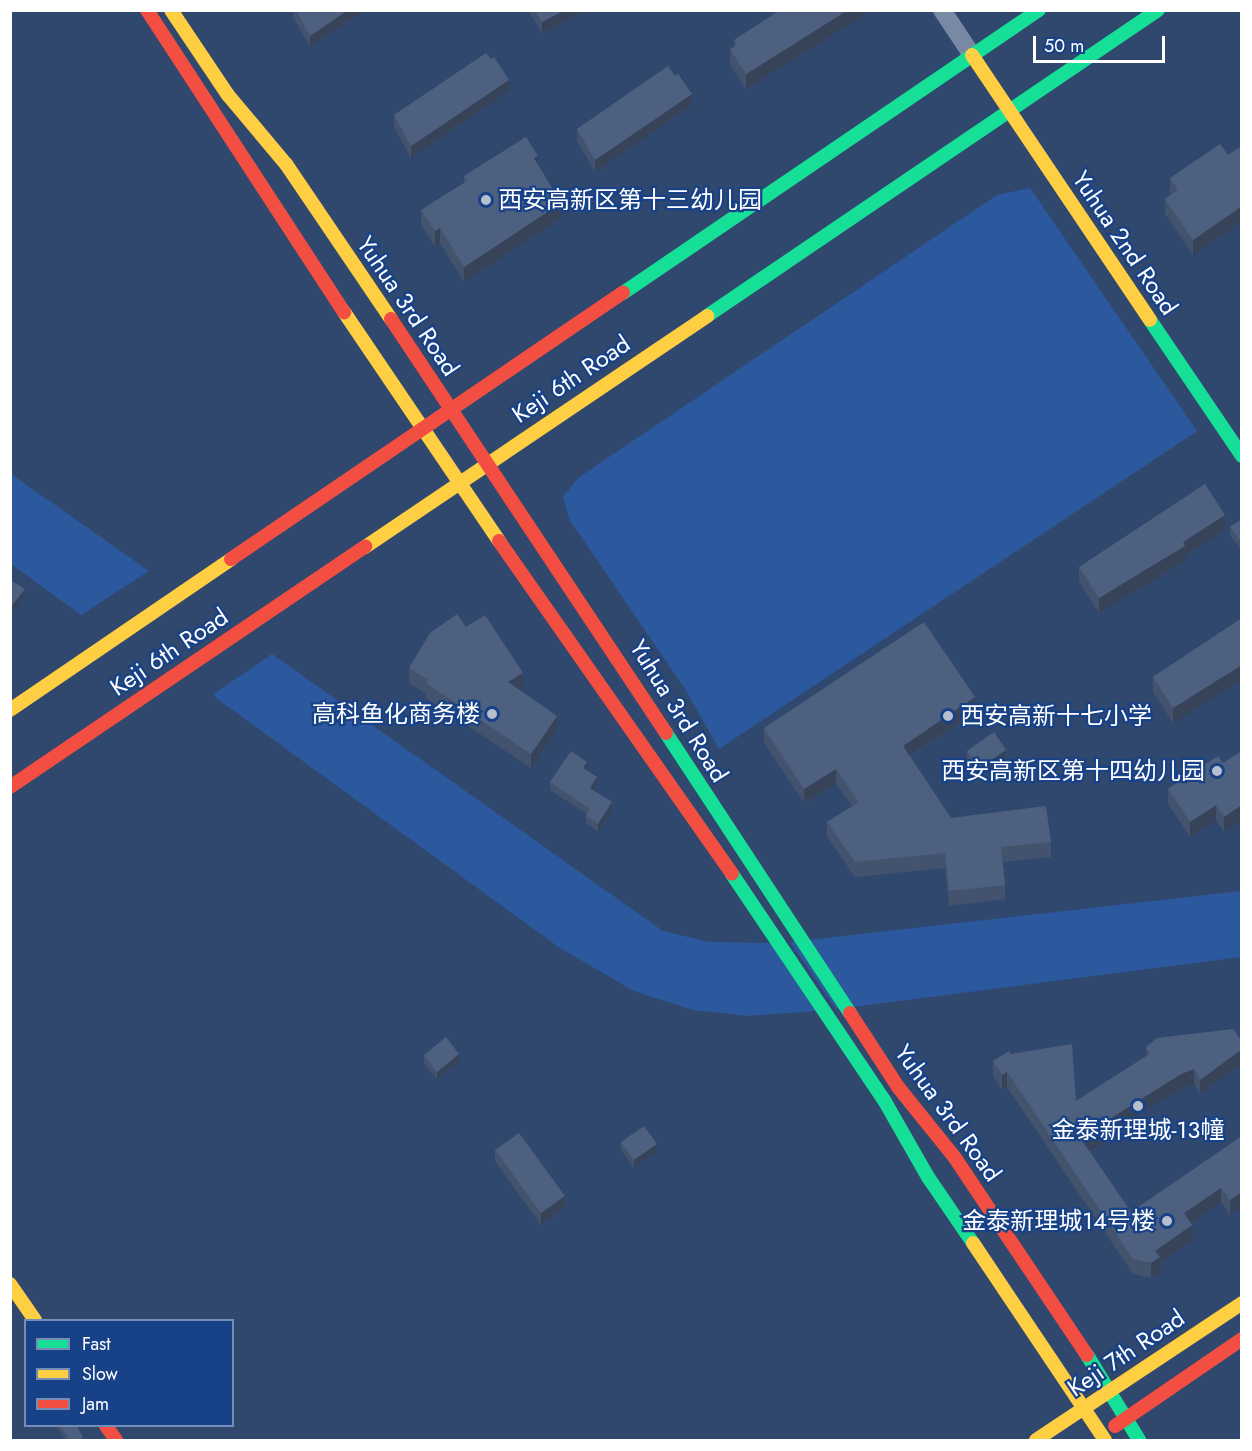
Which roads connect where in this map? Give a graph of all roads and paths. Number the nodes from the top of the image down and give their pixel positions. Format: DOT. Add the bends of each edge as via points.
graph roads {
  1 [pos="147,10"];
  2 [pos="171,10"];
  3 [pos="942,10"];
  4 [pos="1039,10"];
  5 [pos="1158,10"];
  6 [pos="972,55"];
  7 [pos="1008,109"];
  8 [pos="453,411"];
  9 [pos="425,430"];
  10 [pos="1242,456"];
  11 [pos="489,462"];
  12 [pos="461,480"];
  13 [pos="10,710"];
  14 [pos="10,787"];
  15 [pos="10,1284"];
  16 [pos="1242,1303"];
  17 [pos="34,1319"];
  18 [pos="1242,1339"];
  19 [pos="1060,1343"];
  20 [pos="1111,1390"];
  21 [pos="1085,1408"];
  22 [pos="1128,1417"];
  23 [pos="107,1427"];
  24 [pos="1100,1439"];
  25 [pos="116,1440"];
  26 [pos="1036,1440"];
  27 [pos="1139,1440"];
  1 -- 9 [label="street, Yuhua 3rd Road" via="274,209"];
  2 -- 8 [label="street, Yuhua 3rd Road" via="228,95 286,164"];
  3 -- 6 [label="street"];
  4 -- 6 [label="street, Keji 6th Road"];
  5 -- 7 [label="street, Keji 6th Road"];
  6 -- 7 [label="street, Yuhua 2nd Road"];
  6 -- 8 [label="street, Keji 6th Road"];
  7 -- 10 [label="street, Yuhua 2nd Road"];
  7 -- 11 [label="street, Keji 6th Road"];
  8 -- 9 [label="street, Keji 6th Road"];
  8 -- 11 [label="street, Yuhua 3rd Road"];
  9 -- 12 [label="street, Yuhua 3rd Road"];
  9 -- 13 [label="street, Keji 6th Road"];
  11 -- 12 [label="street, Keji 6th Road"];
  11 -- 19 [label="street, Yuhua 3rd Road" via="898,1087 955,1158"];
  12 -- 14 [label="street, Keji 6th Road"];
  12 -- 19 [label="street, Yuhua 3rd Road" via="612,707 680,796 858,1060 928,1177"];
  15 -- 17 [label="street"];
  16 -- 20 [label="street, Keji 7th Road"];
  18 -- 22 [label="street"];
  19 -- 20 [label="street, Yuhua 3rd Road"];
  19 -- 21 [label="street, Yuhua 3rd Road"];
  20 -- 21 [label="street, Keji 7th Road"];
  20 -- 22 [label="street, Yuhua 3rd Road"];
  21 -- 24 [label="street, Yuhua 3rd Road"];
  21 -- 26 [label="street, Keji 7th Road"];
  22 -- 24 [label="street"];
  22 -- 27 [label="street, Yuhua 3rd Road"];
  23 -- 25 [label="street"];
}
